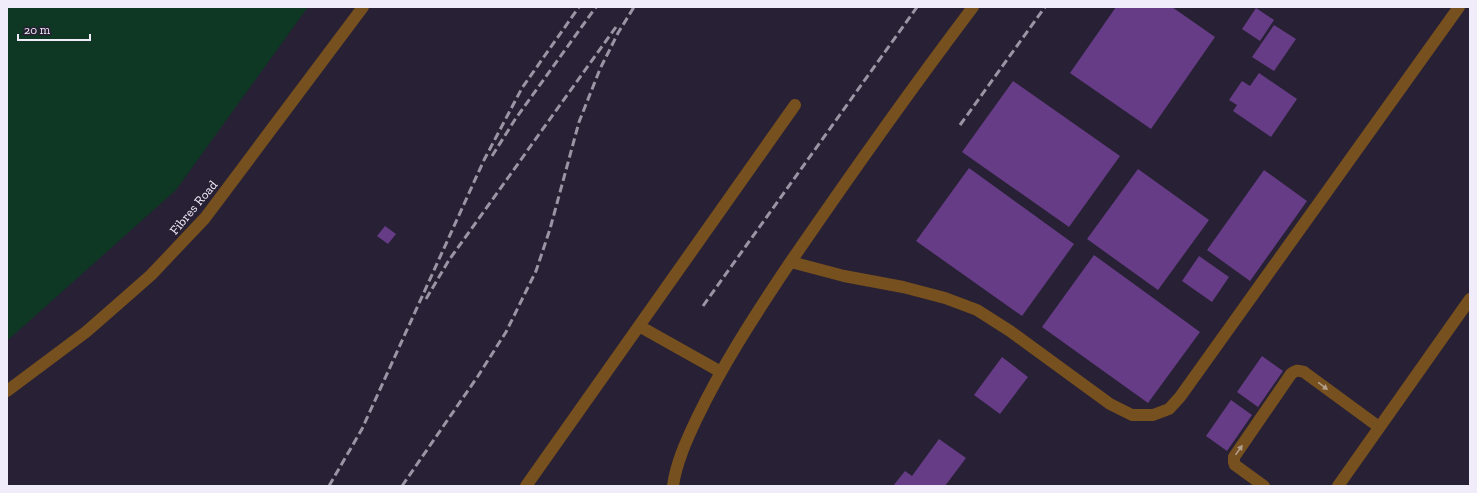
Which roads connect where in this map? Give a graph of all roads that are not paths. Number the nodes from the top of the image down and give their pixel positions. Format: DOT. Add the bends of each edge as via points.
graph roads {
  1 [pos="363,7"];
  2 [pos="973,7"];
  3 [pos="1459,7"];
  4 [pos="795,105"];
  5 [pos="791,262"];
  6 [pos="1470,299"];
  7 [pos="639,326"];
  8 [pos="720,372"];
  9 [pos="7,391"];
  10 [pos="1379,427"];
  11 [pos="526,486"];
  12 [pos="674,486"];
  13 [pos="1264,486"];
  14 [pos="1338,486"];
  1 -- 9 [label="street, Fibres Road" via="205,218 151,275 107,314"];
  2 -- 5 [label="street" via="824,212"];
  3 -- 5 [label="street" via="1190,384 1169,409 1154,415 1132,415 1110,404 977,310 903,287 844,276"];
  4 -- 7 [label="street"];
  5 -- 8 [label="street"];
  6 -- 10 [label="street"];
  7 -- 8 [label="street"];
  7 -- 11 [label="street"];
  8 -- 12 [label="street" via="689,434 675,475"];
  13 -- 10 [label="street, one-way" via="1235,465 1234,457 1295,371 1304,372"];
  10 -- 14 [label="street"];
}
